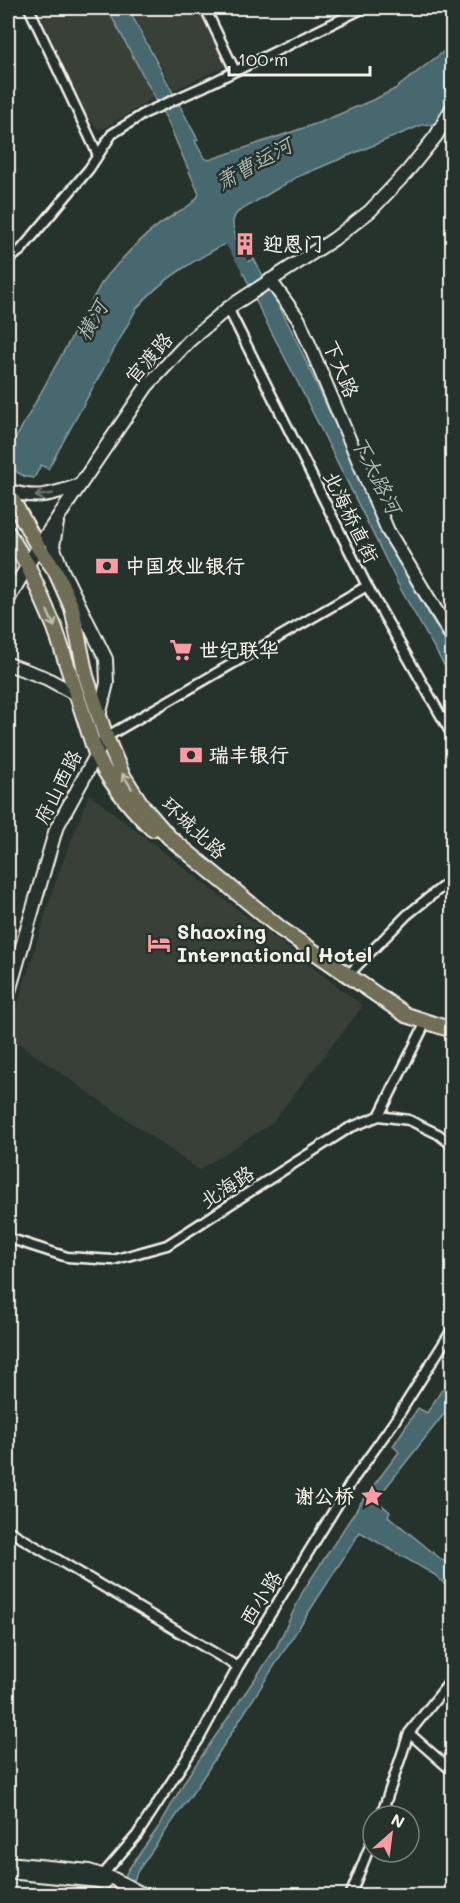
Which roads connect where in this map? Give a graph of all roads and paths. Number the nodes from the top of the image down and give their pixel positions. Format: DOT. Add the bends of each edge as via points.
graph roads {
  1 [pos="29,8"];
  2 [pos="205,8"];
  3 [pos="364,8"];
  4 [pos="235,71"];
  5 [pos="453,108"];
  6 [pos="98,155"];
  7 [pos="8,260"];
  8 [pos="270,280"];
  9 [pos="228,308"];
  10 [pos="80,485"];
  11 [pos="8,491"];
  12 [pos="58,518"];
  13 [pos="9,535"];
  14 [pos="38,547"];
  15 [pos="28,566"];
  16 [pos="367,586"];
  17 [pos="8,600"];
  18 [pos="453,637"];
  19 [pos="8,664"];
  20 [pos="77,695"];
  21 [pos="99,716"];
  22 [pos="453,735"];
  23 [pos="106,737"];
  24 [pos="96,754"];
  25 [pos="453,879"];
  26 [pos="345,977"];
  27 [pos="8,995"];
  28 [pos="425,1024"];
  29 [pos="453,1030"];
  30 [pos="453,1036"];
  31 [pos="379,1116"];
  32 [pos="453,1145"];
  33 [pos="8,1238"];
  34 [pos="453,1330"];
  35 [pos="8,1530"];
  36 [pos="238,1667"];
  37 [pos="453,1679"];
  38 [pos="409,1733"];
  39 [pos="453,1771"];
  40 [pos="385,1804"];
  41 [pos="8,1863"];
  42 [pos="363,1864"];
  43 [pos="8,1872"];
  44 [pos="106,1880"];
  45 [pos="136,1894"];
  46 [pos="350,1896"];
  1 -- 6 [label="street"];
  2 -- 4 [label="street"];
  3 -- 4 [label="street"];
  4 -- 6 [label="street" via="144,113 112,134"];
  5 -- 8 [label="street, 官渡路" via="436,136 370,211"];
  6 -- 7 [label="street" via="21,250"];
  8 -- 9 [label="street, 官渡路"];
  8 -- 18 [label="street, 下大路" via="298,320 388,531"];
  9 -- 10 [label="street, 官渡路" via="189,341 147,386"];
  9 -- 16 [label="street, 北海桥直街"];
  10 -- 11 [label="street, one-way" via="41,497"];
  10 -- 12 [label="street, 官渡路"];
  11 -- 14 [label="main road, 环城北路"];
  12 -- 14 [label="street, 官渡路"];
  12 -- 21 [label="street" via="53,546 106,659 107,683"];
  13 -- 15 [label="main road, 环城北路"];
  14 -- 15 [label="street, 官渡路"];
  14 -- 21 [label="main road, 环城北路" via="55,570 72,608"];
  15 -- 17 [label="street, 官渡路"];
  15 -- 20 [label="main road, 环城北路, one-way" via="55,628"];
  16 -- 22 [label="street, 北海桥直街"];
  16 -- 23 [label="street"];
  19 -- 20 [label="street"];
  20 -- 24 [label="main road, 环城北路"];
  21 -- 23 [label="main road, 环城北路"];
  23 -- 24 [label="street, 府山西路"];
  26 -- 23 [label="main road, 环城北路, one-way" via="169,837 122,774"];
  24 -- 26 [label="main road, 环城北路" via="132,810 170,848 275,935"];
  24 -- 27 [label="street, 府山西路" via="56,829"];
  25 -- 26 [label="street" via="407,915"];
  26 -- 28 [label="main road, 环城北路" via="405,1020"];
  28 -- 29 [label="main road, 环城北路"];
  28 -- 30 [label="main road, 环城北路"];
  28 -- 31 [label="street"];
  31 -- 32 [label="street, 北海路" via="409,1120"];
  31 -- 33 [label="street, 北海路" via="349,1128 167,1245 113,1260 67,1257"];
  34 -- 36 [label="street, 西小路" via="352,1481"];
  35 -- 36 [label="street"];
  36 -- 44 [label="street, 西小路" via="200,1739"];
  37 -- 38 [label="street"];
  38 -- 39 [label="street"];
  38 -- 40 [label="street"];
  41 -- 44 [label="street" via="89,1871"];
  42 -- 46 [label="street"];
  43 -- 44 [label="street"];
  44 -- 45 [label="street"];
}
